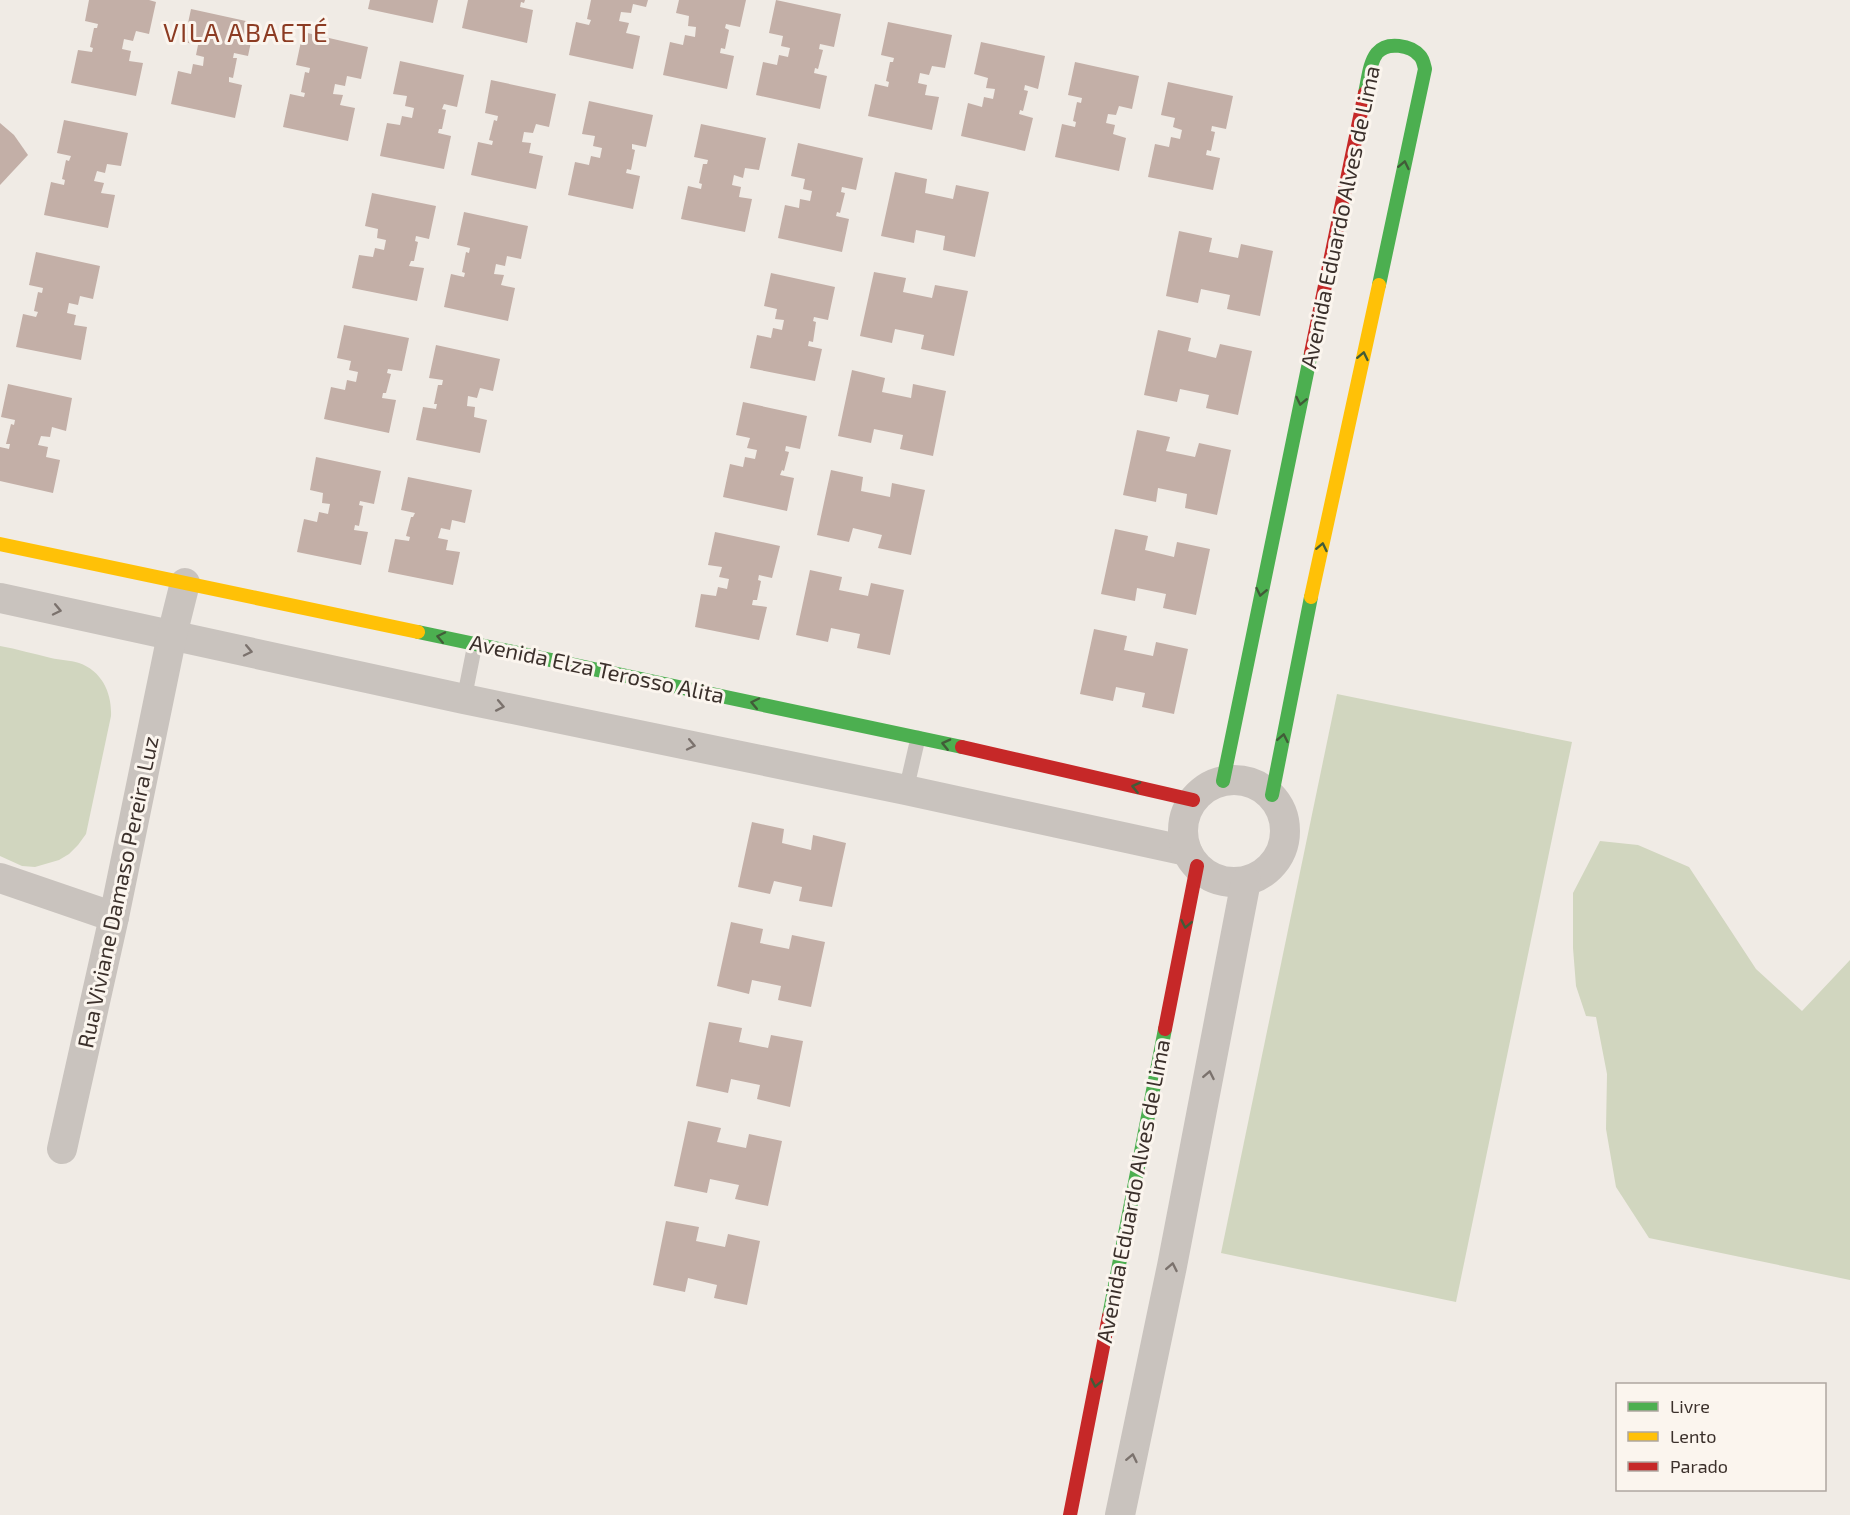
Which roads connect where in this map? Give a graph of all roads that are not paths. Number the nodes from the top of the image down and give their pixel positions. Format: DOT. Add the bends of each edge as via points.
graph roads {
  1 [pos="0,544"];
  2 [pos="185,583"];
  3 [pos="0,598"];
  4 [pos="172,635"];
  5 [pos="475,644"];
  6 [pos="464,699"];
  7 [pos="918,738"];
  8 [pos="1223,780"];
  9 [pos="906,790"];
  10 [pos="1272,795"];
  11 [pos="1193,800"];
  12 [pos="1192,859"];
  13 [pos="0,878"];
  14 [pos="1246,881"];
  15 [pos="114,916"];
  16 [pos="62,1149"];
  17 [pos="1070,1515"];
  18 [pos="1120,1515"];
  1 -- 2 [label="street, Avenida Elza Terosso Alita"];
  2 -- 4 [label="street, Rua Viviane Damaso Pereira Luz"];
  5 -- 2 [label="street, Avenida Elza Terosso Alita, one-way"];
  3 -- 4 [label="street, one-way"];
  4 -- 6 [label="street, one-way"];
  4 -- 15 [label="street, Rua Viviane Damaso Pereira Luz"];
  5 -- 6 [label="lane"];
  7 -- 5 [label="street, Avenida Elza Terosso Alita, one-way"];
  6 -- 9 [label="street, one-way"];
  7 -- 9 [label="lane"];
  11 -- 7 [label="street, Avenida Elza Terosso Alita, one-way"];
  8 -- 10 [label="street" via="1257,784"];
  10 -- 8 [label="street, Avenida Eduardo Alves de Lima, one-way" via="1306,616 1425,69 1419,55 1395,46 1380,50 1371,67"];
  8 -- 11 [label="street"];
  9 -- 12 [label="street"];
  10 -- 14 [label="street" via="1286,828 1284,845 1263,874"];
  11 -- 12 [label="street" via="1185,816 1183,834"];
  12 -- 14 [label="street" via="1212,877 1228,882"];
  12 -- 17 [label="street, Avenida Eduardo Alves de Lima, one-way"];
  13 -- 15 [label="street"];
  18 -- 14 [label="street, one-way"];
  15 -- 16 [label="street, Rua Viviane Damaso Pereira Luz"];
}
